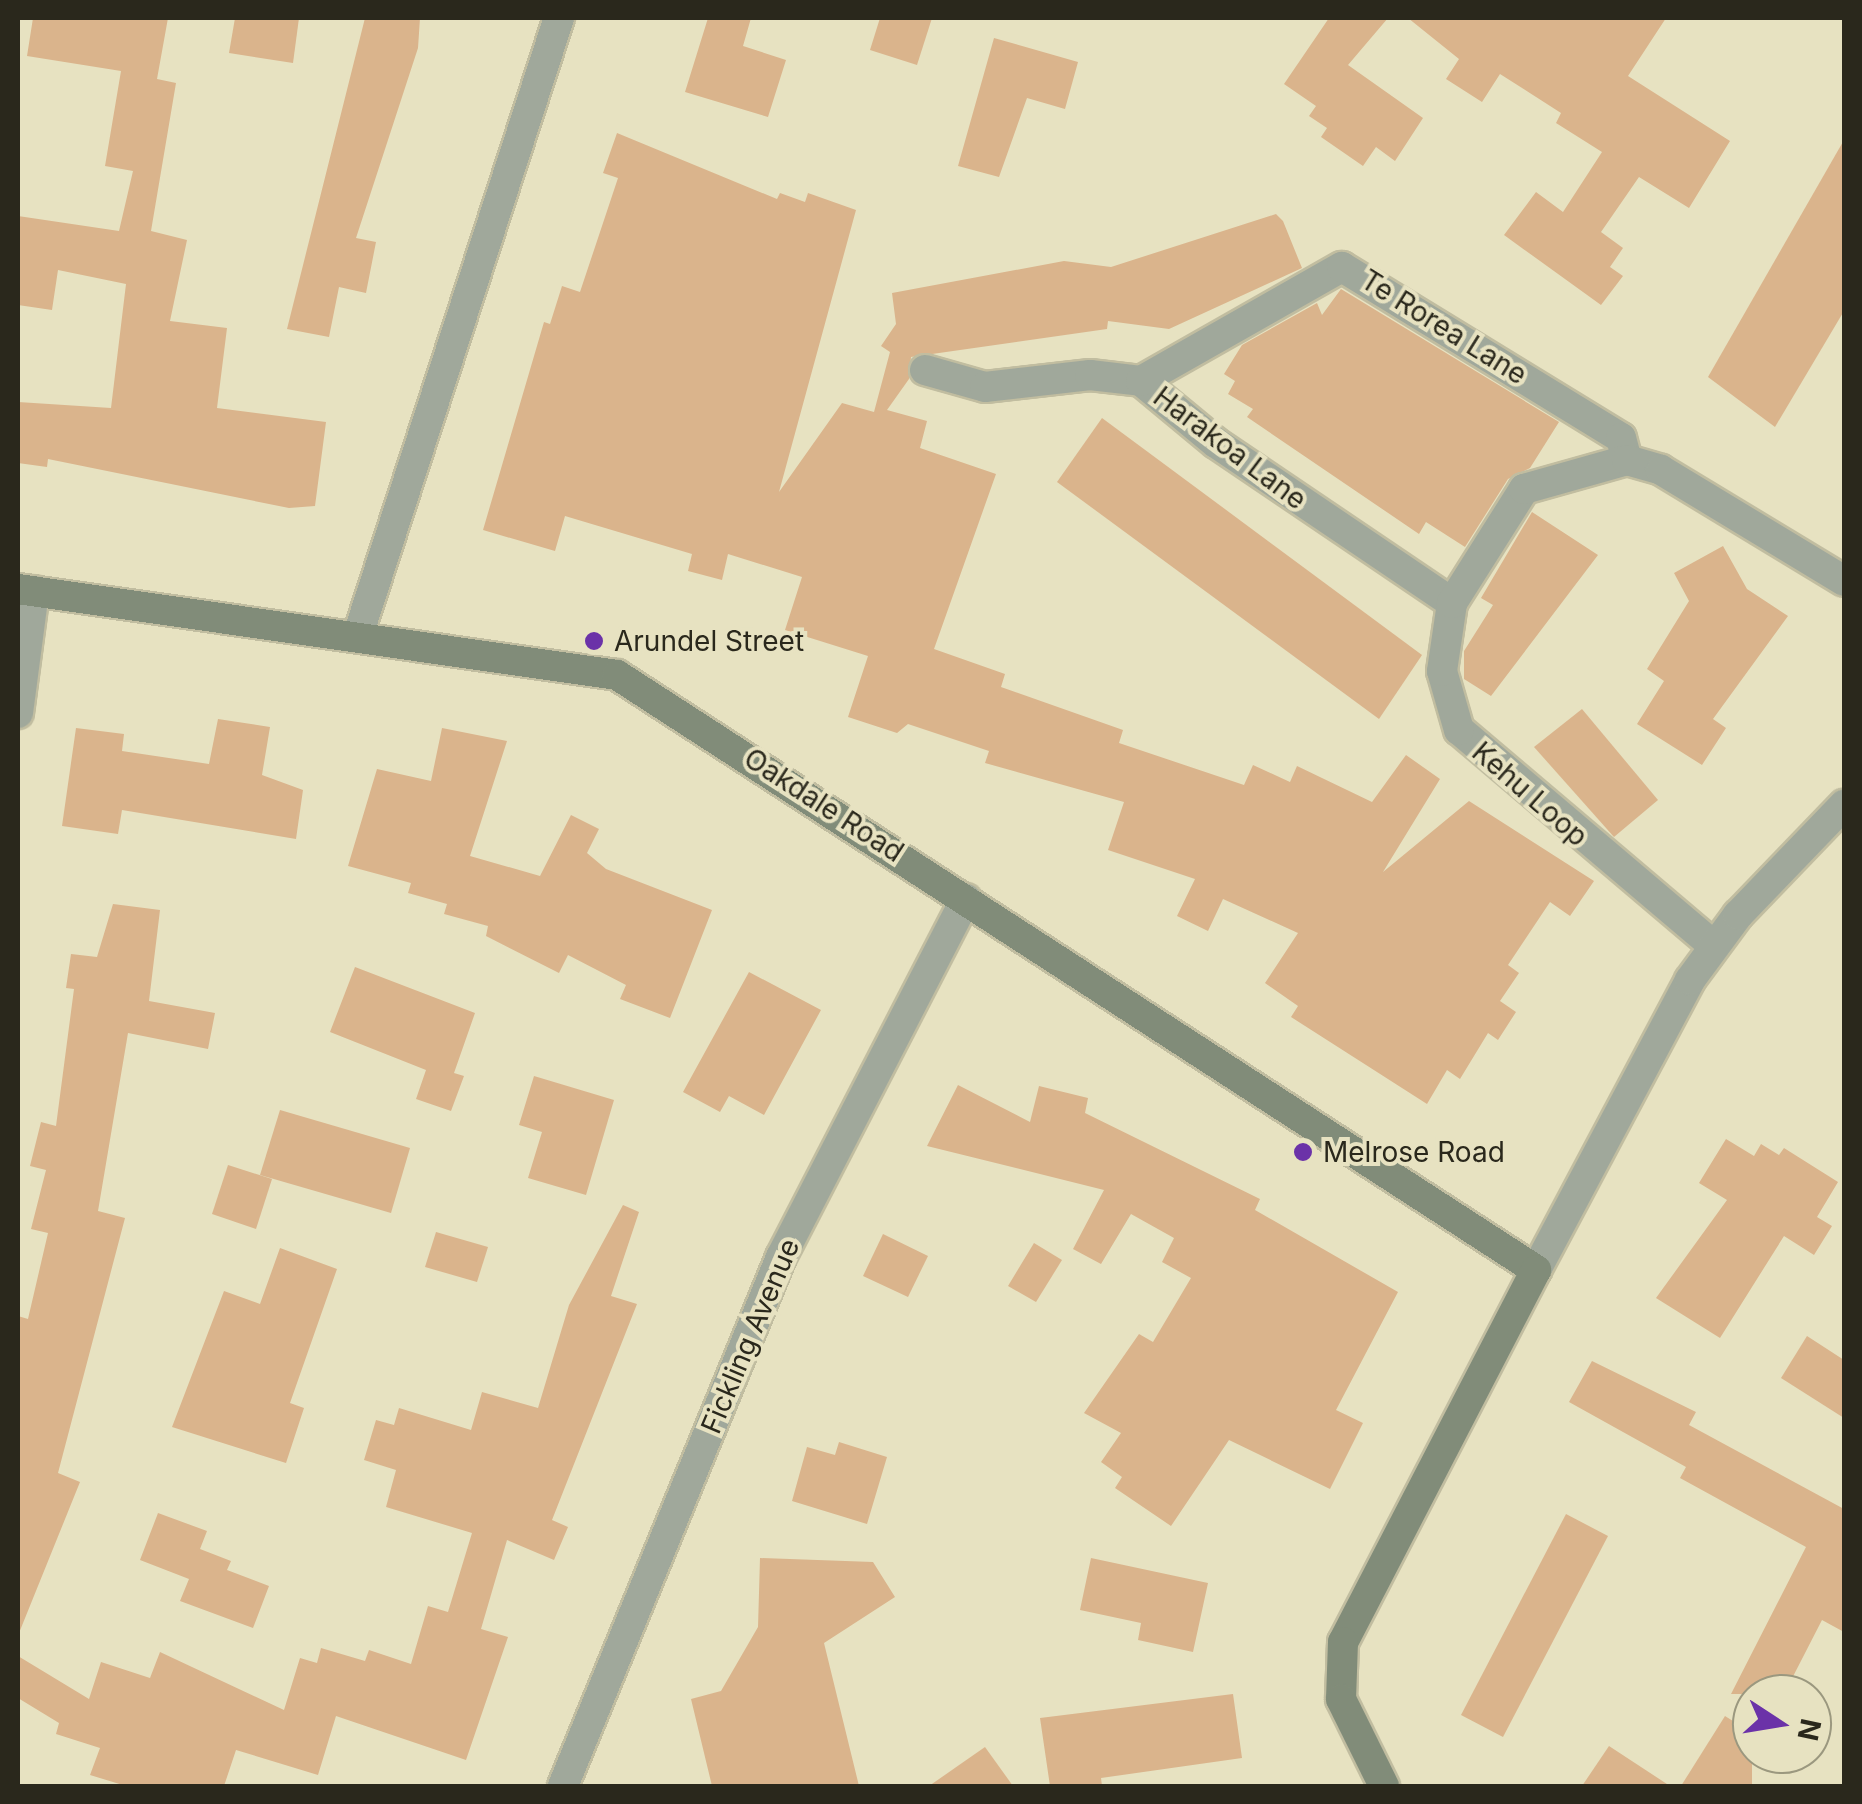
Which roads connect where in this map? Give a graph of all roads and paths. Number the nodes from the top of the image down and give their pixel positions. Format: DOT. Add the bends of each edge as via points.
graph roads {
  1 [pos="560,18"];
  2 [pos="925,370"];
  3 [pos="1141,381"];
  4 [pos="1627,460"];
  5 [pos="1844,581"];
  6 [pos="26,590"];
  7 [pos="1452,604"];
  8 [pos="358,634"];
  9 [pos="18,713"];
  10 [pos="1844,805"];
  11 [pos="966,899"];
  12 [pos="1714,946"];
  13 [pos="1536,1270"];
  14 [pos="563,1786"];
  15 [pos="1384,1786"];
  1 -- 8 [label="street"];
  2 -- 3 [label="street, Harakoa Lane" via="985,386 1090,374"];
  3 -- 4 [label="street, Te Rorea Lane" via="1342,267 1621,438"];
  3 -- 7 [label="street, Harakoa Lane" via="1216,443"];
  4 -- 5 [label="street" via="1661,470"];
  4 -- 7 [label="street, Kehu Loop" via="1524,489"];
  6 -- 8 [label="street, Oakdale Road"];
  6 -- 9 [label="street"];
  7 -- 12 [label="street, Kehu Loop" via="1442,671 1459,730"];
  8 -- 11 [label="street, Oakdale Road" via="617,675"];
  10 -- 12 [label="street"];
  11 -- 13 [label="street, Oakdale Road"];
  11 -- 14 [label="street, Fickling Avenue" via="781,1257"];
  12 -- 13 [label="street"];
  13 -- 15 [label="street" via="1343,1642 1341,1699"];
}
